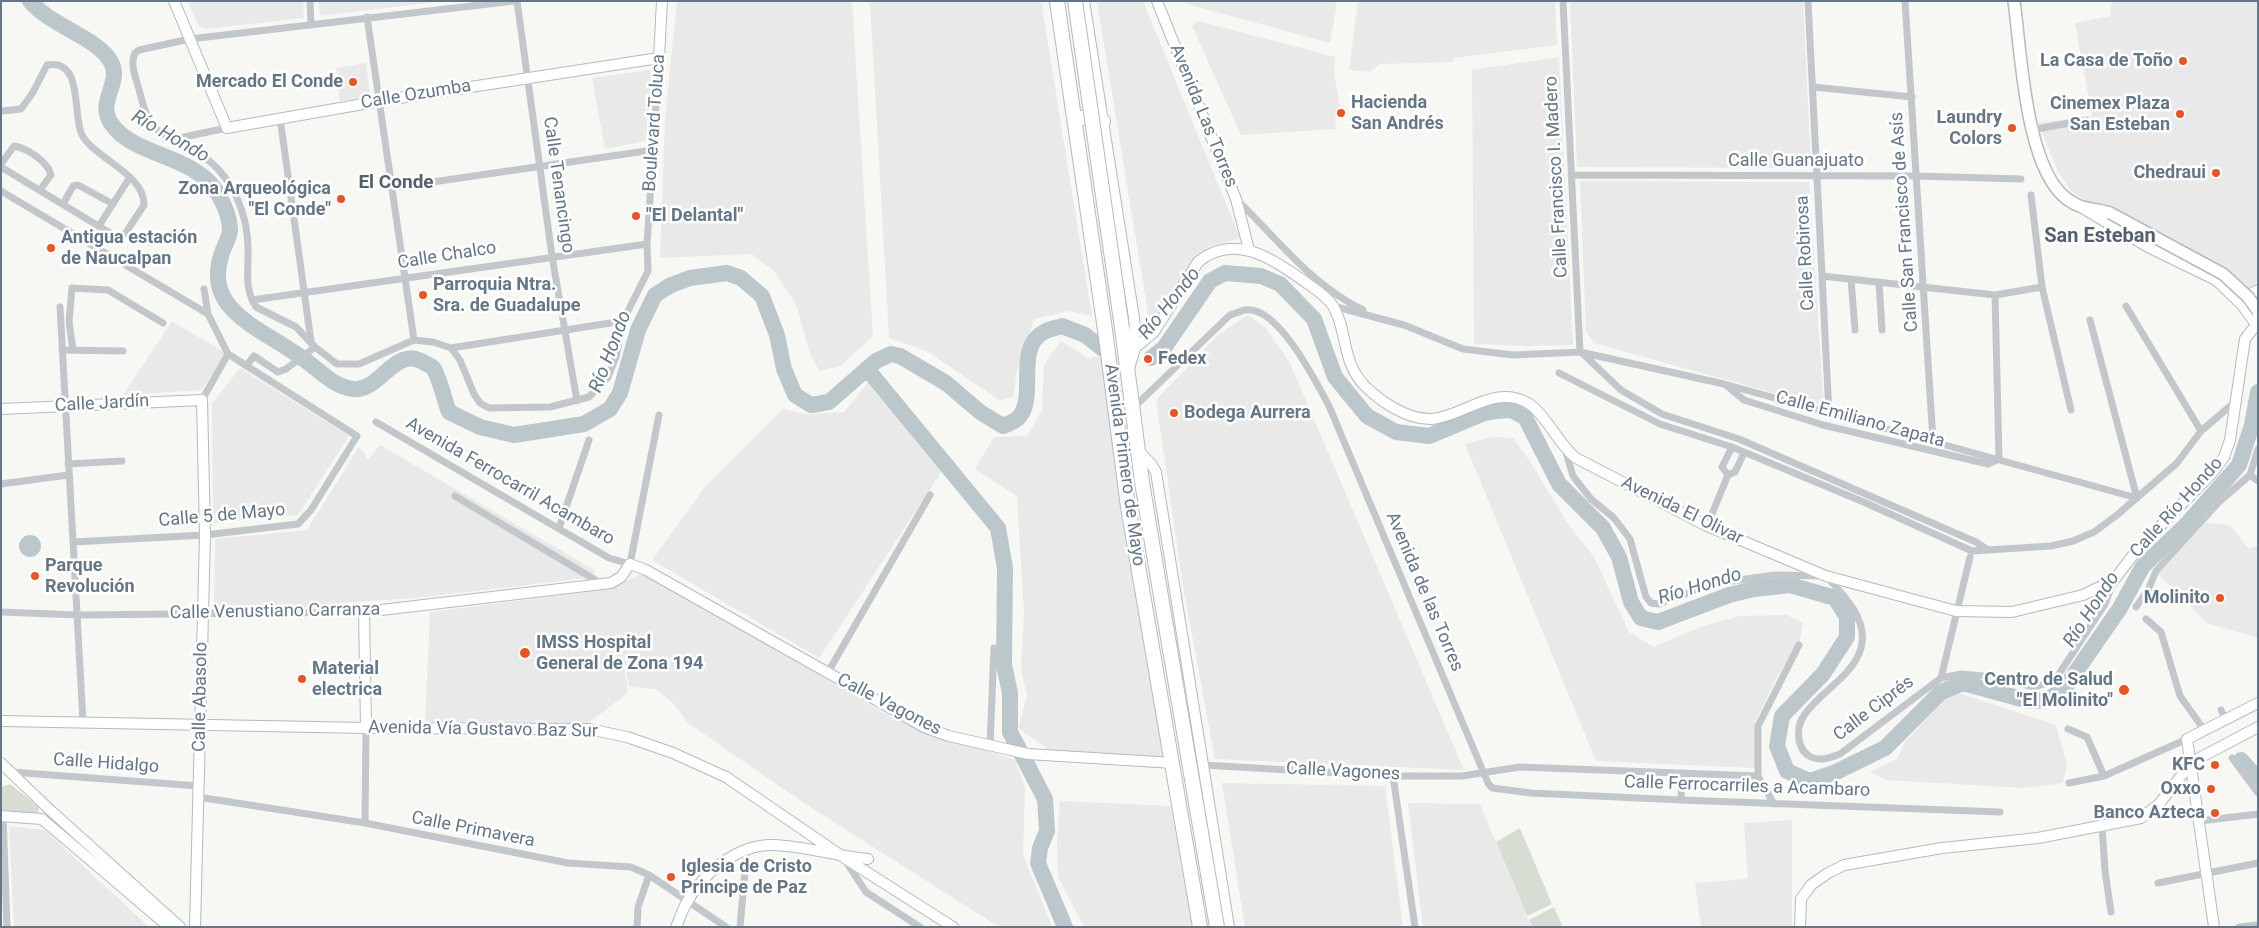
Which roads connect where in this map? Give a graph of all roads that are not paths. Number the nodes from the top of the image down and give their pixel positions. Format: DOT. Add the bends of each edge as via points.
graph roads {
  1 [pos="174,1"];
  2 [pos="310,1"];
  3 [pos="516,1"];
  4 [pos="662,1"];
  5 [pos="1057,1"];
  6 [pos="1075,1"];
  7 [pos="1084,1"];
  8 [pos="1157,1"];
  9 [pos="1563,1"];
  10 [pos="1808,1"];
  11 [pos="1905,1"];
  12 [pos="2014,1"];
  13 [pos="367,17"];
  14 [pos="311,24"];
  15 [pos="190,39"];
  16 [pos="659,58"];
  17 [pos="528,78"];
  18 [pos="1812,87"];
  19 [pos="1912,97"];
  20 [pos="380,100"];
  21 [pos="2,113"];
  22 [pos="280,118"];
  23 [pos="2086,120"];
  24 [pos="1103,121"];
  25 [pos="1076,126"];
  26 [pos="227,128"];
  27 [pos="2031,130"];
  28 [pos="174,139"];
  29 [pos="653,150"];
  30 [pos="1,165"];
  31 [pos="540,166"];
  32 [pos="1572,176"];
  33 [pos="1817,176"];
  34 [pos="1917,176"];
  35 [pos="130,177"];
  36 [pos="2021,179"];
  37 [pos="391,188"];
  38 [pos="40,190"];
  39 [pos="1,191"];
  40 [pos="2031,195"];
  41 [pos="1236,199"];
  42 [pos="63,204"];
  43 [pos="113,204"];
  44 [pos="2084,209"];
  45 [pos="99,226"];
  46 [pos="647,244"];
  47 [pos="1249,250"];
  48 [pos="552,256"];
  49 [pos="1822,276"];
  50 [pos="404,278"];
  51 [pos="1851,279"];
  52 [pos="1879,282"];
  53 [pos="1924,287"];
  54 [pos="2042,287"];
  55 [pos="204,289"];
  56 [pos="2258,290"];
  57 [pos="305,292"];
  58 [pos="1996,295"];
  59 [pos="252,300"];
  60 [pos="2236,300"];
  61 [pos="1333,306"];
  62 [pos="2126,306"];
  63 [pos="60,307"];
  64 [pos="2258,311"];
  65 [pos="208,314"];
  66 [pos="1375,316"];
  67 [pos="2090,320"];
  68 [pos="623,321"];
  69 [pos="163,323"];
  70 [pos="2257,326"];
  71 [pos="564,329"];
  72 [pos="1855,330"];
  73 [pos="1882,330"];
  74 [pos="2245,338"];
  75 [pos="2258,338"];
  76 [pos="414,340"];
  77 [pos="312,346"];
  78 [pos="451,348"];
  79 [pos="1135,348"];
  80 [pos="62,350"];
  81 [pos="73,350"];
  82 [pos="123,351"];
  83 [pos="1580,352"];
  84 [pos="228,354"];
  85 [pos="246,366"];
  86 [pos="1128,372"];
  87 [pos="1559,373"];
  88 [pos="1724,384"];
  89 [pos="202,400"];
  90 [pos="577,401"];
  91 [pos="2235,402"];
  92 [pos="66,405"];
  93 [pos="1132,408"];
  94 [pos="1,409"];
  95 [pos="2071,410"];
  96 [pos="1829,413"];
  97 [pos="1662,414"];
  98 [pos="659,415"];
  99 [pos="376,422"];
  100 [pos="1660,424"];
  101 [pos="2201,431"];
  102 [pos="589,440"];
  103 [pos="1933,440"];
  104 [pos="1732,448"];
  105 [pos="1137,449"];
  106 [pos="1565,449"];
  107 [pos="2258,449"];
  108 [pos="1744,453"];
  109 [pos="1999,458"];
  110 [pos="122,461"];
  111 [pos="68,464"];
  112 [pos="68,475"];
  113 [pos="1728,475"];
  114 [pos="2250,475"];
  115 [pos="2258,481"];
  116 [pos="1,484"];
  117 [pos="930,495"];
  118 [pos="455,496"];
  119 [pos="2137,498"];
  120 [pos="1707,526"];
  121 [pos="559,528"];
  122 [pos="204,535"];
  123 [pos="73,542"];
  124 [pos="1988,550"];
  125 [pos="1970,558"];
  126 [pos="630,564"];
  127 [pos="1826,576"];
  128 [pos="2114,580"];
  129 [pos="602,584"];
  130 [pos="2136,607"];
  131 [pos="1956,611"];
  132 [pos="1,612"];
  133 [pos="364,612"];
  134 [pos="203,614"];
  135 [pos="78,615"];
  136 [pos="2146,619"];
  137 [pos="1799,645"];
  138 [pos="994,648"];
  139 [pos="827,674"];
  140 [pos="1941,678"];
  141 [pos="2258,703"];
  142 [pos="1,721"];
  143 [pos="83,722"];
  144 [pos="200,724"];
  145 [pos="366,728"];
  146 [pos="2068,729"];
  147 [pos="2257,729"];
  148 [pos="2205,730"];
  149 [pos="2187,739"];
  150 [pos="990,746"];
  151 [pos="2232,758"];
  152 [pos="2192,762"];
  153 [pos="1,763"];
  154 [pos="1174,763"];
  155 [pos="1203,765"];
  156 [pos="10,772"];
  157 [pos="1484,773"];
  158 [pos="1682,773"];
  159 [pos="1393,776"];
  160 [pos="1758,776"];
  161 [pos="2104,776"];
  162 [pos="2069,783"];
  163 [pos="1492,788"];
  164 [pos="199,791"];
  165 [pos="2258,793"];
  166 [pos="1681,800"];
  167 [pos="1774,804"];
  168 [pos="49,809"];
  169 [pos="2000,812"];
  170 [pos="2258,814"];
  171 [pos="2,816"];
  172 [pos="42,819"];
  173 [pos="2200,821"];
  174 [pos="365,824"];
  175 [pos="2102,825"];
  176 [pos="747,849"];
  177 [pos="1216,849"];
  178 [pos="1188,854"];
  179 [pos="843,857"];
  180 [pos="868,859"];
  181 [pos="2258,863"];
  182 [pos="2207,873"];
  183 [pos="649,875"];
  184 [pos="2158,882"];
  185 [pos="687,902"];
  186 [pos="2111,912"];
  187 [pos="2258,925"];
  188 [pos="7,927"];
  189 [pos="168,927"];
  190 [pos="180,927"];
  191 [pos="195,927"];
  192 [pos="637,927"];
  193 [pos="676,927"];
  194 [pos="726,927"];
  195 [pos="740,927"];
  196 [pos="920,927"];
  197 [pos="953,927"];
  198 [pos="1200,927"];
  199 [pos="1217,927"];
  200 [pos="1229,927"];
  201 [pos="1415,927"];
  202 [pos="1800,927"];
  203 [pos="2214,927"];
  204 [pos="2239,927"];
  1 -- 15 [label="street"];
  2 -- 14 [label="street"];
  3 -- 13 [label="street"];
  3 -- 17 [label="street, Calle Tenancingo"];
  4 -- 16 [label="street, Boulevard Toluca"];
  5 -- 25 [label="highway, Avenida Primero de Mayo"];
  6 -- 86 [label="highway, Avenida Primero de Mayo, bridge"];
  7 -- 24 [label="street, Avenida Primero de Mayo"];
  8 -- 41 [label="street, Avenida Las Torres"];
  9 -- 32 [label="street, Calle Francisco I. Madero"];
  10 -- 18 [label="street, Calle Robirosa"];
  11 -- 19 [label="street, Calle San Francisco de Asís"];
  12 -- 27 [label="main road"];
  13 -- 14 [label="street"];
  13 -- 20 [label="street"];
  14 -- 15 [label="street"];
  15 -- 26 [label="street"];
  15 -- 28 [label="street" via="134,53 132,66 148,116 153,126"];
  16 -- 17 [label="street, Calle Ozumba"];
  16 -- 29 [label="street, Boulevard Toluca"];
  17 -- 20 [label="street, Calle Ozumba"];
  17 -- 31 [label="street, Calle Tenancingo"];
  18 -- 19 [label="street"];
  18 -- 33 [label="street, Calle Robirosa"];
  19 -- 34 [label="street, Calle San Francisco de Asís"];
  20 -- 22 [label="street, Calle Ozumba"];
  20 -- 37 [label="street"];
  21 -- 35 [label="street" via="21,109 46,65 53,64 68,71 82,134"];
  22 -- 26 [label="street, Calle Ozumba"];
  22 -- 57 [label="street"];
  23 -- 27 [label="street"];
  24 -- 25 [label="highway" via="1094,114 1088,115"];
  24 -- 79 [label="street, Avenida Primero de Mayo" via="1134,318"];
  25 -- 154 [label="highway, Avenida Primero de Mayo" via="1128,507"];
  26 -- 28 [label="street, Calle Ozumba"];
  27 -- 44 [label="main road" via="2050,178 2065,198"];
  28 -- 59 [label="street" via="216,167 233,189 247,231 247,282"];
  29 -- 31 [label="street"];
  29 -- 46 [label="street, Boulevard Toluca"];
  30 -- 38 [label="street"];
  30 -- 38 [label="street" via="14,146 19,147 47,165 50,175"];
  31 -- 37 [label="street"];
  31 -- 48 [label="street, Calle Tenancingo"];
  32 -- 33 [label="street, Calle Guanajuato"];
  32 -- 83 [label="street, Calle Francisco I. Madero"];
  33 -- 34 [label="street, Calle Guanajuato"];
  33 -- 49 [label="street, Calle Robirosa"];
  34 -- 36 [label="street, Calle Guanajuato"];
  34 -- 53 [label="street, Calle San Francisco de Asís"];
  35 -- 43 [label="street"];
  35 -- 45 [label="street" via="144,205 125,234 115,236"];
  37 -- 50 [label="street"];
  38 -- 42 [label="street"];
  39 -- 65 [label="street"];
  40 -- 54 [label="street"];
  41 -- 47 [label="street"];
  41 -- 66 [label="street, Avenida Las Torres" via="1281,248 1342,299"];
  42 -- 43 [label="street" via="74,186 78,185"];
  42 -- 45 [label="street"];
  43 -- 45 [label="street"];
  44 -- 60 [label="street" via="2148,247 2216,280"];
  44 -- 64 [label="main road, bridge" via="2110,213 2224,274"];
  46 -- 48 [label="street, Calle Chalco"];
  46 -- 68 [label="street, Boulevard Toluca" via="648,271"];
  47 -- 61 [label="street" via="1288,270"];
  47 -- 79 [label="street" via="1220,250 1198,262 1154,332"];
  48 -- 50 [label="street, Calle Chalco"];
  48 -- 71 [label="street, Calle Tenancingo"];
  49 -- 51 [label="street"];
  49 -- 96 [label="street, Calle Robirosa"];
  50 -- 57 [label="street, Calle Chalco"];
  50 -- 76 [label="street"];
  51 -- 52 [label="street"];
  51 -- 72 [label="street"];
  52 -- 53 [label="street"];
  52 -- 73 [label="street"];
  53 -- 58 [label="street"];
  53 -- 103 [label="street, Calle San Francisco de Asís"];
  54 -- 58 [label="street"];
  54 -- 95 [label="street"];
  55 -- 65 [label="street"];
  56 -- 60 [label="street"];
  57 -- 59 [label="street, Calle Chalco"];
  57 -- 77 [label="street"];
  58 -- 109 [label="street"];
  59 -- 77 [label="street" via="256,307 296,328"];
  60 -- 70 [label="street"];
  61 -- 66 [label="street, Calle Emiliano Zapata"];
  61 -- 106 [label="street, Avenida El Olivar" via="1355,373 1364,385 1388,404 1408,414 1432,419 1482,401 1515,399 1535,408"];
  62 -- 101 [label="street"];
  63 -- 80 [label="street"];
  65 -- 84 [label="street"];
  66 -- 83 [label="street, Calle Emiliano Zapata" via="1463,349 1513,355"];
  67 -- 119 [label="street"];
  68 -- 71 [label="street"];
  68 -- 90 [label="street, Boulevard Toluca" via="616,357 608,377 589,397"];
  69 -- 81 [label="street" via="108,290 72,288 69,322"];
  70 -- 74 [label="street"];
  71 -- 78 [label="street"];
  71 -- 90 [label="street, Calle Tenancingo"];
  74 -- 75 [label="street"];
  74 -- 91 [label="street"];
  76 -- 77 [label="street" via="373,359 346,366 337,364"];
  76 -- 78 [label="street"];
  77 -- 85 [label="street" via="278,372 254,356"];
  78 -- 90 [label="street, Boulevard Toluca" via="460,360 474,394 489,408 550,407"];
  79 -- 86 [label="street, Avenida Primero de Mayo"];
  80 -- 81 [label="street"];
  80 -- 92 [label="street"];
  81 -- 82 [label="street"];
  83 -- 88 [label="street, Calle Emiliano Zapata"];
  83 -- 97 [label="street" via="1621,390"];
  84 -- 85 [label="street"];
  84 -- 89 [label="street"];
  85 -- 122 [label="street, Calle 5 de Mayo" via="357,436 311,510 298,524"];
  86 -- 93 [label="highway, Avenida Primero de Mayo"];
  87 -- 100 [label="street"];
  88 -- 96 [label="street, Calle Emiliano Zapata"];
  88 -- 109 [label="street" via="1744,400 1823,425 1988,464"];
  89 -- 92 [label="street, Calle Jardín"];
  89 -- 122 [label="street, Calle Abasolo"];
  91 -- 101 [label="street"];
  91 -- 128 [label="street, Calle Río Hondo" via="2230,440 2224,457 2137,550"];
  92 -- 94 [label="street, Calle Jardín"];
  92 -- 111 [label="street"];
  93 -- 105 [label="highway, Avenida Primero de Mayo"];
  93 -- 157 [label="street, Avenida de las Torres" via="1230,316 1246,309 1262,314 1280,328 1310,371 1329,406"];
  96 -- 103 [label="street, Calle Emiliano Zapata"];
  97 -- 100 [label="street"];
  97 -- 124 [label="street" via="1739,439"];
  98 -- 126 [label="street"];
  99 -- 121 [label="street, Avenida Ferrocarril Acambaro"];
  100 -- 104 [label="street"];
  101 -- 119 [label="street" via="2177,463"];
  102 -- 121 [label="street"];
  103 -- 109 [label="street, Calle Emiliano Zapata"];
  104 -- 108 [label="street"];
  104 -- 113 [label="street" via="1722,467"];
  105 -- 155 [label="street, Avenida Primero de Mayo" via="1156,472"];
  105 -- 199 [label="highway, Avenida Primero de Mayo, bridge"];
  106 -- 120 [label="street, Avenida El Olivar" via="1590,466"];
  106 -- 127 [label="street" via="1573,476 1630,539 1646,597 1651,603 1659,604 1711,584 1775,575"];
  107 -- 114 [label="street, Calle Río Hondo"];
  108 -- 113 [label="street" via="1734,472"];
  108 -- 124 [label="street" via="1972,551"];
  109 -- 119 [label="street, Calle Emiliano Zapata"];
  110 -- 111 [label="street"];
  111 -- 112 [label="street"];
  112 -- 116 [label="street"];
  112 -- 123 [label="street"];
  113 -- 120 [label="street"];
  114 -- 115 [label="street"];
  114 -- 130 [label="street, Calle Río Hondo" via="2220,502 2156,571"];
  117 -- 139 [label="street"];
  118 -- 129 [label="street"];
  119 -- 124 [label="street" via="2094,532 2074,541 2027,549"];
  120 -- 127 [label="street, Avenida El Olivar"];
  121 -- 126 [label="street, Avenida Ferrocarril Acambaro" via="609,558"];
  122 -- 123 [label="street, Calle 5 de Mayo"];
  122 -- 134 [label="street, Calle Abasolo"];
  123 -- 135 [label="street"];
  125 -- 131 [label="street"];
  126 -- 129 [label="street, Calle Venustiano Carranza" via="621,577"];
  126 -- 139 [label="street, Calle Vagones" via="646,570"];
  127 -- 131 [label="street, Avenida El Olivar"];
  127 -- 140 [label="street, Calle Ciprés" via="1845,595 1858,617 1862,647 1854,664 1804,714 1799,731 1804,753 1828,759 1840,754"];
  128 -- 131 [label="street, Avenida El Olivar" via="2083,595 2012,612"];
  128 -- 140 [label="street, Calle Ciprés" via="2105,604 2055,680 2035,687 1985,676 1961,674"];
  129 -- 133 [label="street, Calle Venustiano Carranza"];
  131 -- 140 [label="street"];
  132 -- 135 [label="street, Calle Venustiano Carranza"];
  133 -- 134 [label="street, Calle Venustiano Carranza"];
  133 -- 145 [label="street"];
  134 -- 135 [label="street, Calle Venustiano Carranza"];
  134 -- 144 [label="street, Calle Abasolo"];
  135 -- 143 [label="street"];
  136 -- 148 [label="street" via="2161,632 2180,696"];
  137 -- 160 [label="street" via="1758,726"];
  138 -- 150 [label="street"];
  139 -- 150 [label="street, Calle Vagones" via="924,727"];
  141 -- 148 [label="street" via="2223,715"];
  142 -- 143 [label="street, Avenida Vía Gustavo Baz Sur"];
  143 -- 144 [label="street, Avenida Vía Gustavo Baz Sur"];
  144 -- 145 [label="street, Avenida Vía Gustavo Baz Sur"];
  144 -- 164 [label="street, Calle Abasolo"];
  145 -- 174 [label="street"];
  145 -- 179 [label="street, Avenida Vía Gustavo Baz Sur" via="589,729 627,737 726,777"];
  146 -- 161 [label="street" via="2087,737"];
  147 -- 152 [label="street"];
  148 -- 149 [label="street"];
  149 -- 152 [label="street"];
  149 -- 161 [label="street"];
  150 -- 154 [label="street, Calle Vagones" via="1028,754"];
  151 -- 165 [label="street"];
  152 -- 173 [label="street"];
  152 -- 175 [label="street" via="2150,812 2141,818"];
  153 -- 156 [label="street"];
  154 -- 178 [label="highway, Avenida Primero de Mayo"];
  155 -- 159 [label="street, Calle Vagones"];
  155 -- 177 [label="street, Avenida Primero de Mayo"];
  156 -- 164 [label="street, Calle Hidalgo"];
  156 -- 168 [label="street"];
  157 -- 158 [label="street, Calle Ferrocarriles a Acambaro" via="1520,767"];
  157 -- 159 [label="street, Calle Vagones"];
  157 -- 163 [label="street, Avenida de las Torres"];
  158 -- 160 [label="street, Calle Ferrocarriles a Acambaro"];
  158 -- 166 [label="street"];
  159 -- 201 [label="street"];
  160 -- 167 [label="street"];
  161 -- 162 [label="street"];
  163 -- 166 [label="street, Calle Ferrocarriles a Acambaro"];
  164 -- 174 [label="street, Calle Primavera"];
  164 -- 191 [label="street, Calle Abasolo"];
  166 -- 167 [label="street, Calle Ferrocarriles a Acambaro"];
  167 -- 169 [label="street, Calle Ferrocarriles a Acambaro"];
  168 -- 172 [label="street"];
  168 -- 190 [label="street"];
  170 -- 173 [label="street"];
  171 -- 172 [label="street"];
  171 -- 188 [label="street"];
  172 -- 189 [label="street"];
  173 -- 182 [label="street"];
  174 -- 183 [label="street, Calle Primavera" via="568,863 620,865"];
  175 -- 186 [label="street"];
  175 -- 202 [label="street" via="2038,838 1942,848 1844,865 1811,885 1801,898"];
  176 -- 179 [label="street" via="771,845"];
  176 -- 185 [label="street" via="720,864 703,879"];
  176 -- 195 [label="street"];
  177 -- 178 [label="street"];
  177 -- 200 [label="street, Avenida Primero de Mayo"];
  178 -- 198 [label="highway, Avenida Primero de Mayo"];
  179 -- 180 [label="street"];
  179 -- 196 [label="street" via="866,892"];
  179 -- 197 [label="street, Avenida Vía Gustavo Baz Sur"];
  181 -- 182 [label="street"];
  182 -- 184 [label="street"];
  182 -- 203 [label="street"];
  183 -- 185 [label="street, Calle Primavera"];
  183 -- 192 [label="street" via="638,907"];
  185 -- 193 [label="street"];
  185 -- 194 [label="street, Calle Primavera"];
  187 -- 204 [label="street"];
}
